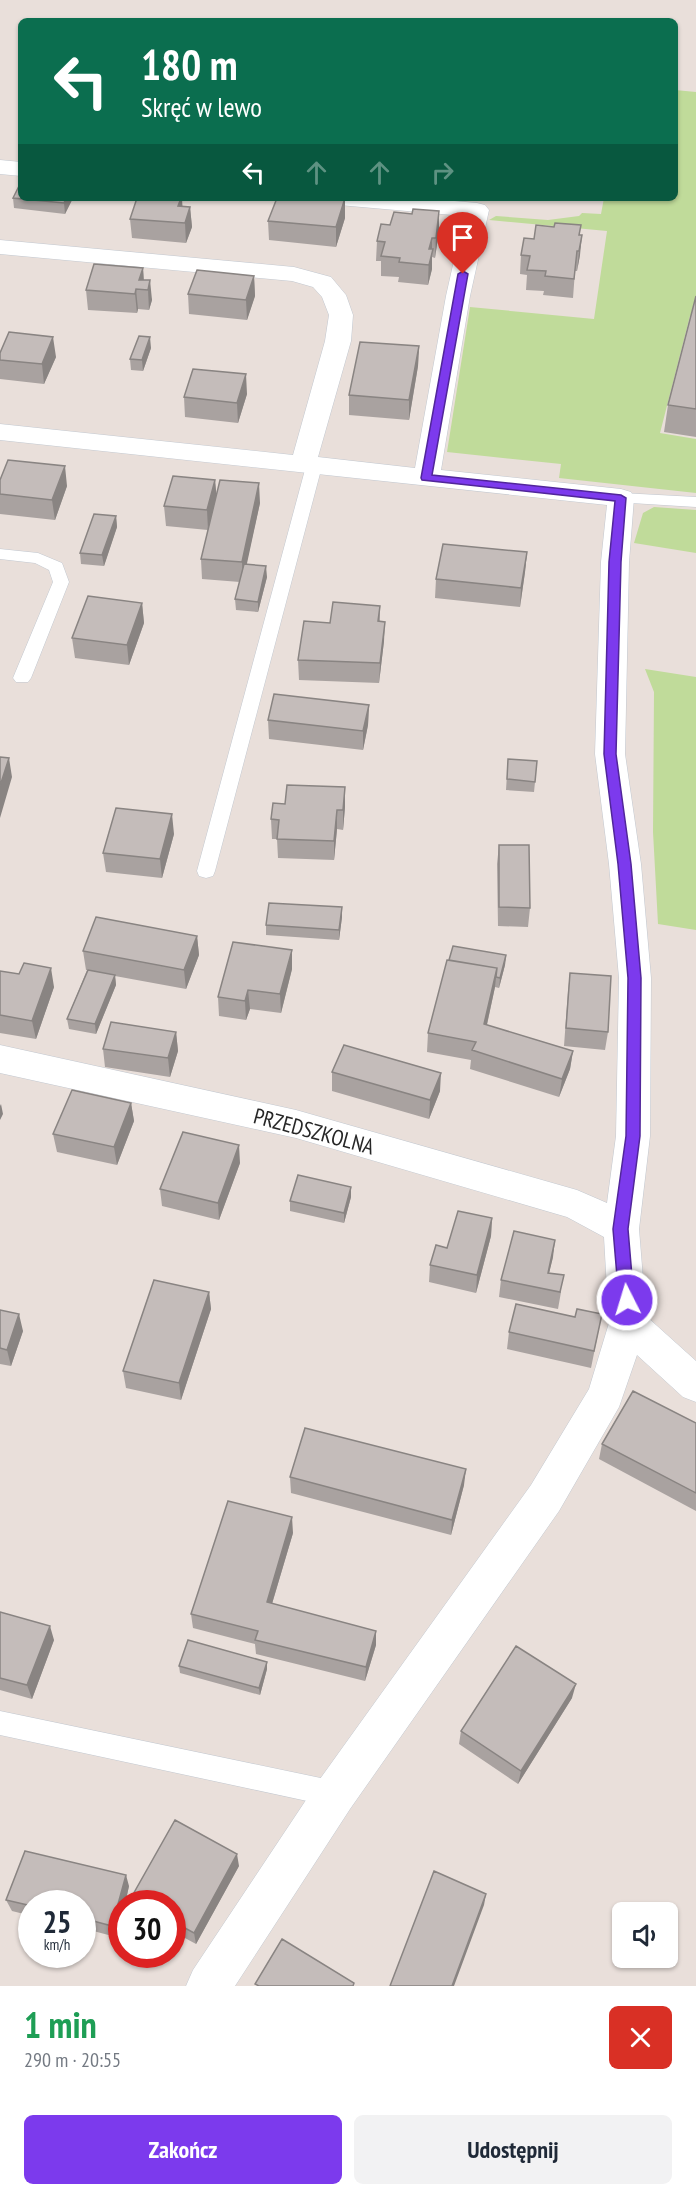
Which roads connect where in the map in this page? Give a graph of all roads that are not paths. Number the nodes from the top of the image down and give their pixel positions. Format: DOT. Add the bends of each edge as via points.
graph roads {
  1 [pos="0,167"];
  2 [pos="18,169"];
  3 [pos="374,201"];
  4 [pos="0,247"];
  5 [pos="0,432"];
  6 [pos="308,465"];
  7 [pos="426,478"];
  8 [pos="621,498"];
  9 [pos="696,502"];
  10 [pos="0,554"];
  11 [pos="22,678"];
  12 [pos="206,871"];
  13 [pos="0,1059"];
  14 [pos="621,1229"];
  15 [pos="628,1323"];
  16 [pos="696,1385"];
  17 [pos="0,1724"];
  18 [pos="335,1794"];
  19 [pos="209,1986"];
  1 -- 2 [label="street"];
  3 -- 7 [label="street" via="477,210"];
  4 -- 6 [label="street" via="294,274 322,282 334,295 340,324"];
  5 -- 6 [label="street"];
  6 -- 7 [label="street"];
  6 -- 12 [label="lane"];
  7 -- 8 [label="street"];
  8 -- 9 [label="lane"];
  8 -- 14 [label="street" via="614,573 610,754 635,978 633,1136"];
  10 -- 11 [label="lane" via="38,558 56,567 61,582"];
  13 -- 14 [label="street, PRZEDSZKOLNA" via="296,1124 577,1205"];
  14 -- 15 [label="street"];
  15 -- 16 [label="street"];
  15 -- 18 [label="street" via="606,1395 545,1498"];
  17 -- 18 [label="lane"];
  18 -- 19 [label="street"];
}
